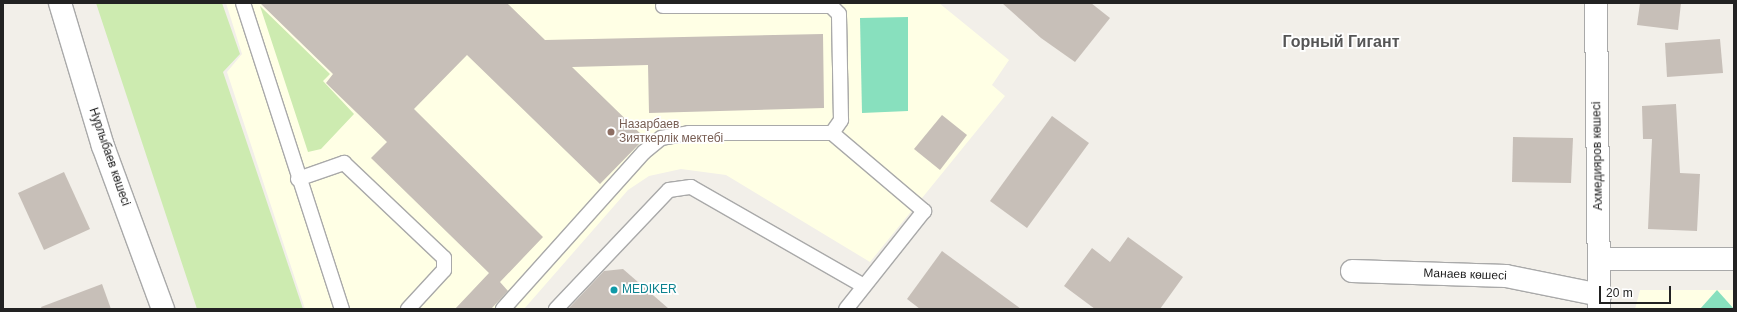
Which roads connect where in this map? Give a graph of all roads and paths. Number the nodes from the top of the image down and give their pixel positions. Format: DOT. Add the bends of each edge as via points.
graph roads {
  1 [pos="60,3"];
  2 [pos="243,3"];
  3 [pos="1596,3"];
  4 [pos="663,6"];
  5 [pos="832,133"];
  6 [pos="298,179"];
  7 [pos="1600,259"];
  8 [pos="1734,259"];
  9 [pos="1352,271"];
  10 [pos="864,286"];
  11 [pos="1599,302"];
  12 [pos="163,309"];
  13 [pos="342,309"];
  14 [pos="408,309"];
  15 [pos="503,309"];
  16 [pos="556,309"];
  17 [pos="846,309"];
  1 -- 12 [label="street, Нурлыбаев көшесі" via="103,146"];
  2 -- 6 [label="lane"];
  3 -- 7 [label="street, Ахмедияров көшесі"];
  4 -- 5 [label="lane" via="831,6 839,14 841,120"];
  5 -- 10 [label="lane" via="924,211"];
  5 -- 15 [label="lane" via="689,133 661,138 644,152"];
  6 -- 13 [label="lane"];
  6 -- 14 [label="lane" via="344,163 444,258 444,270"];
  7 -- 8 [label="street"];
  7 -- 11 [label="street, Ахмедияров көшесі"];
  9 -- 11 [label="street, Манаев көшесі" via="1506,276"];
  10 -- 16 [label="lane" via="690,187 669,190"];
  10 -- 17 [label="lane"];
}
